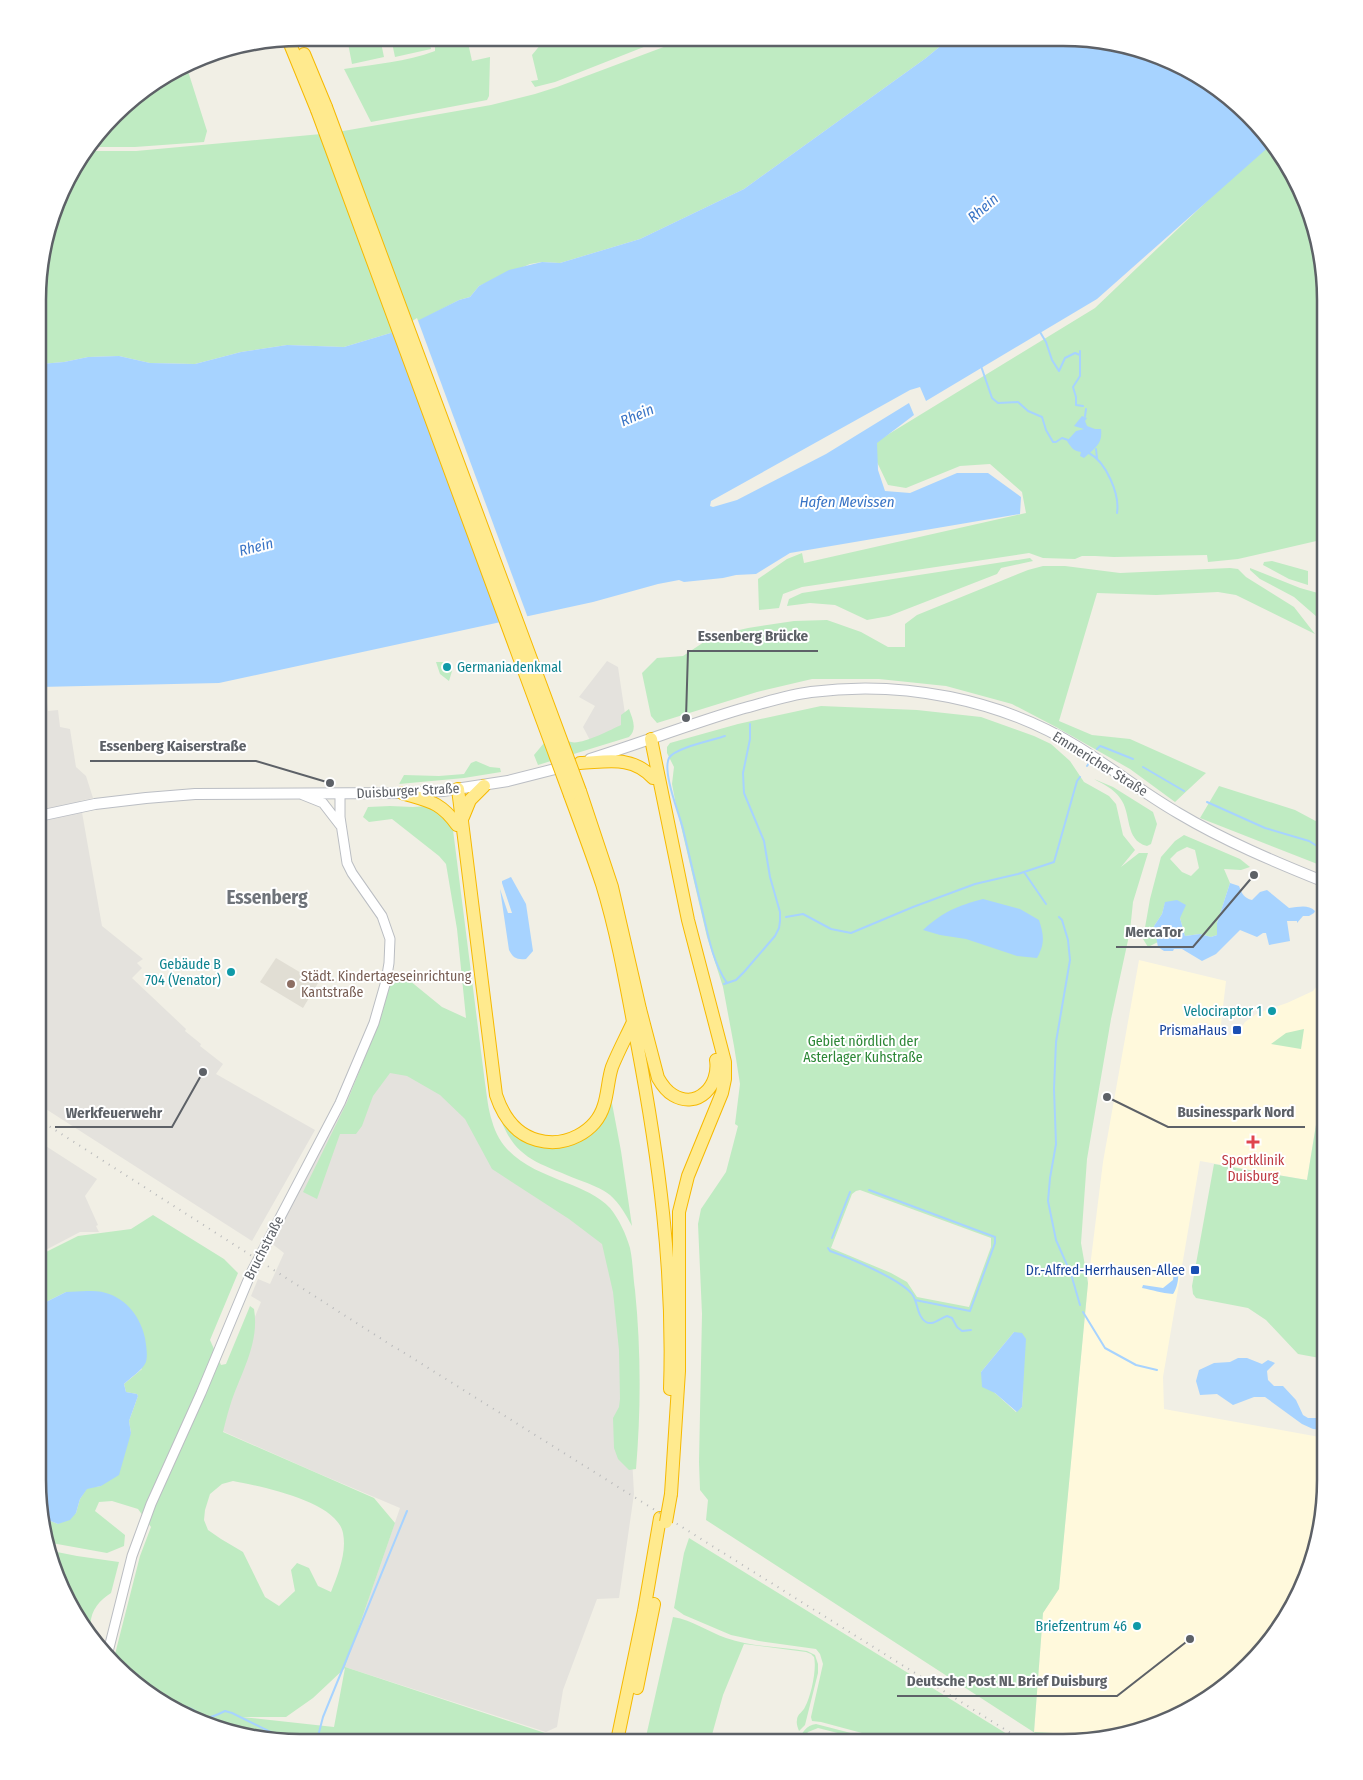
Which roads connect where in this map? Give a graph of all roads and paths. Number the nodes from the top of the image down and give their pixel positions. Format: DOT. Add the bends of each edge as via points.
graph roads {
  1 [pos="300,46"];
  2 [pos="291,47"];
  3 [pos="322,108"];
  4 [pos="647,740"];
  5 [pos="580,763"];
  6 [pos="653,778"];
  7 [pos="484,786"];
  8 [pos="455,789"];
  9 [pos="402,793"];
  10 [pos="575,793"];
  11 [pos="303,794"];
  12 [pos="340,794"];
  13 [pos="46,814"];
  14 [pos="459,823"];
  15 [pos="341,826"];
  16 [pos="1317,879"];
  17 [pos="622,926"];
  18 [pos="633,1022"];
  19 [pos="679,1277"];
  20 [pos="668,1493"];
  21 [pos="649,1607"];
  22 [pos="109,1646"];
  23 [pos="619,1734"];
  24 [pos="626,1734"];
  1 -- 3 [label="highway"];
  2 -- 3 [label="highway"];
  3 -- 10 [label="highway, bridge"];
  4 -- 5 [label="main road, Duisburger Straße"];
  4 -- 6 [label="highway"];
  4 -- 16 [label="main road, Emmericher Straße" via="767,702 810,692 865,690 932,694 990,708 1042,728 1077,746 1182,816 1231,842"];
  4 -- 19 [label="highway" via="724,1062 722,1094 688,1176 680,1212"];
  5 -- 6 [label="highway" via="627,762 642,767"];
  5 -- 7 [label="main road, Duisburger Straße"];
  6 -- 17 [label="highway" via="716,1054 716,1077 709,1090 698,1097 685,1099 673,1095 658,1078"];
  7 -- 8 [label="main road, Duisburger Straße"];
  7 -- 14 [label="highway" via="466,806"];
  8 -- 9 [label="main road, Duisburger Straße"];
  8 -- 14 [label="highway"];
  9 -- 12 [label="main road, Duisburger Straße"];
  9 -- 14 [label="highway" via="441,806"];
  10 -- 17 [label="highway" via="601,849"];
  10 -- 18 [label="highway" via="617,943"];
  11 -- 12 [label="main road, Duisburger Straße"];
  11 -- 13 [label="main road, Duisburger Straße" via="227,793 146,798"];
  11 -- 15 [label="street" via="323,803"];
  12 -- 15 [label="street, Bruchstraße"];
  14 -- 18 [label="highway" via="496,1094 515,1128 530,1138 555,1143 590,1128 604,1105 612,1068"];
  15 -- 22 [label="street, Bruchstraße" via="347,863 382,916 390,939 389,963 380,1003 340,1103 251,1273 151,1504 132,1556"];
  17 -- 19 [label="highway" via="666,1161"];
  18 -- 20 [label="highway" via="665,1223 670,1368"];
  19 -- 20 [label="highway" via="679,1371"];
  20 -- 21 [label="highway, bridge"];
  21 -- 23 [label="highway"];
  21 -- 24 [label="highway"];
}
